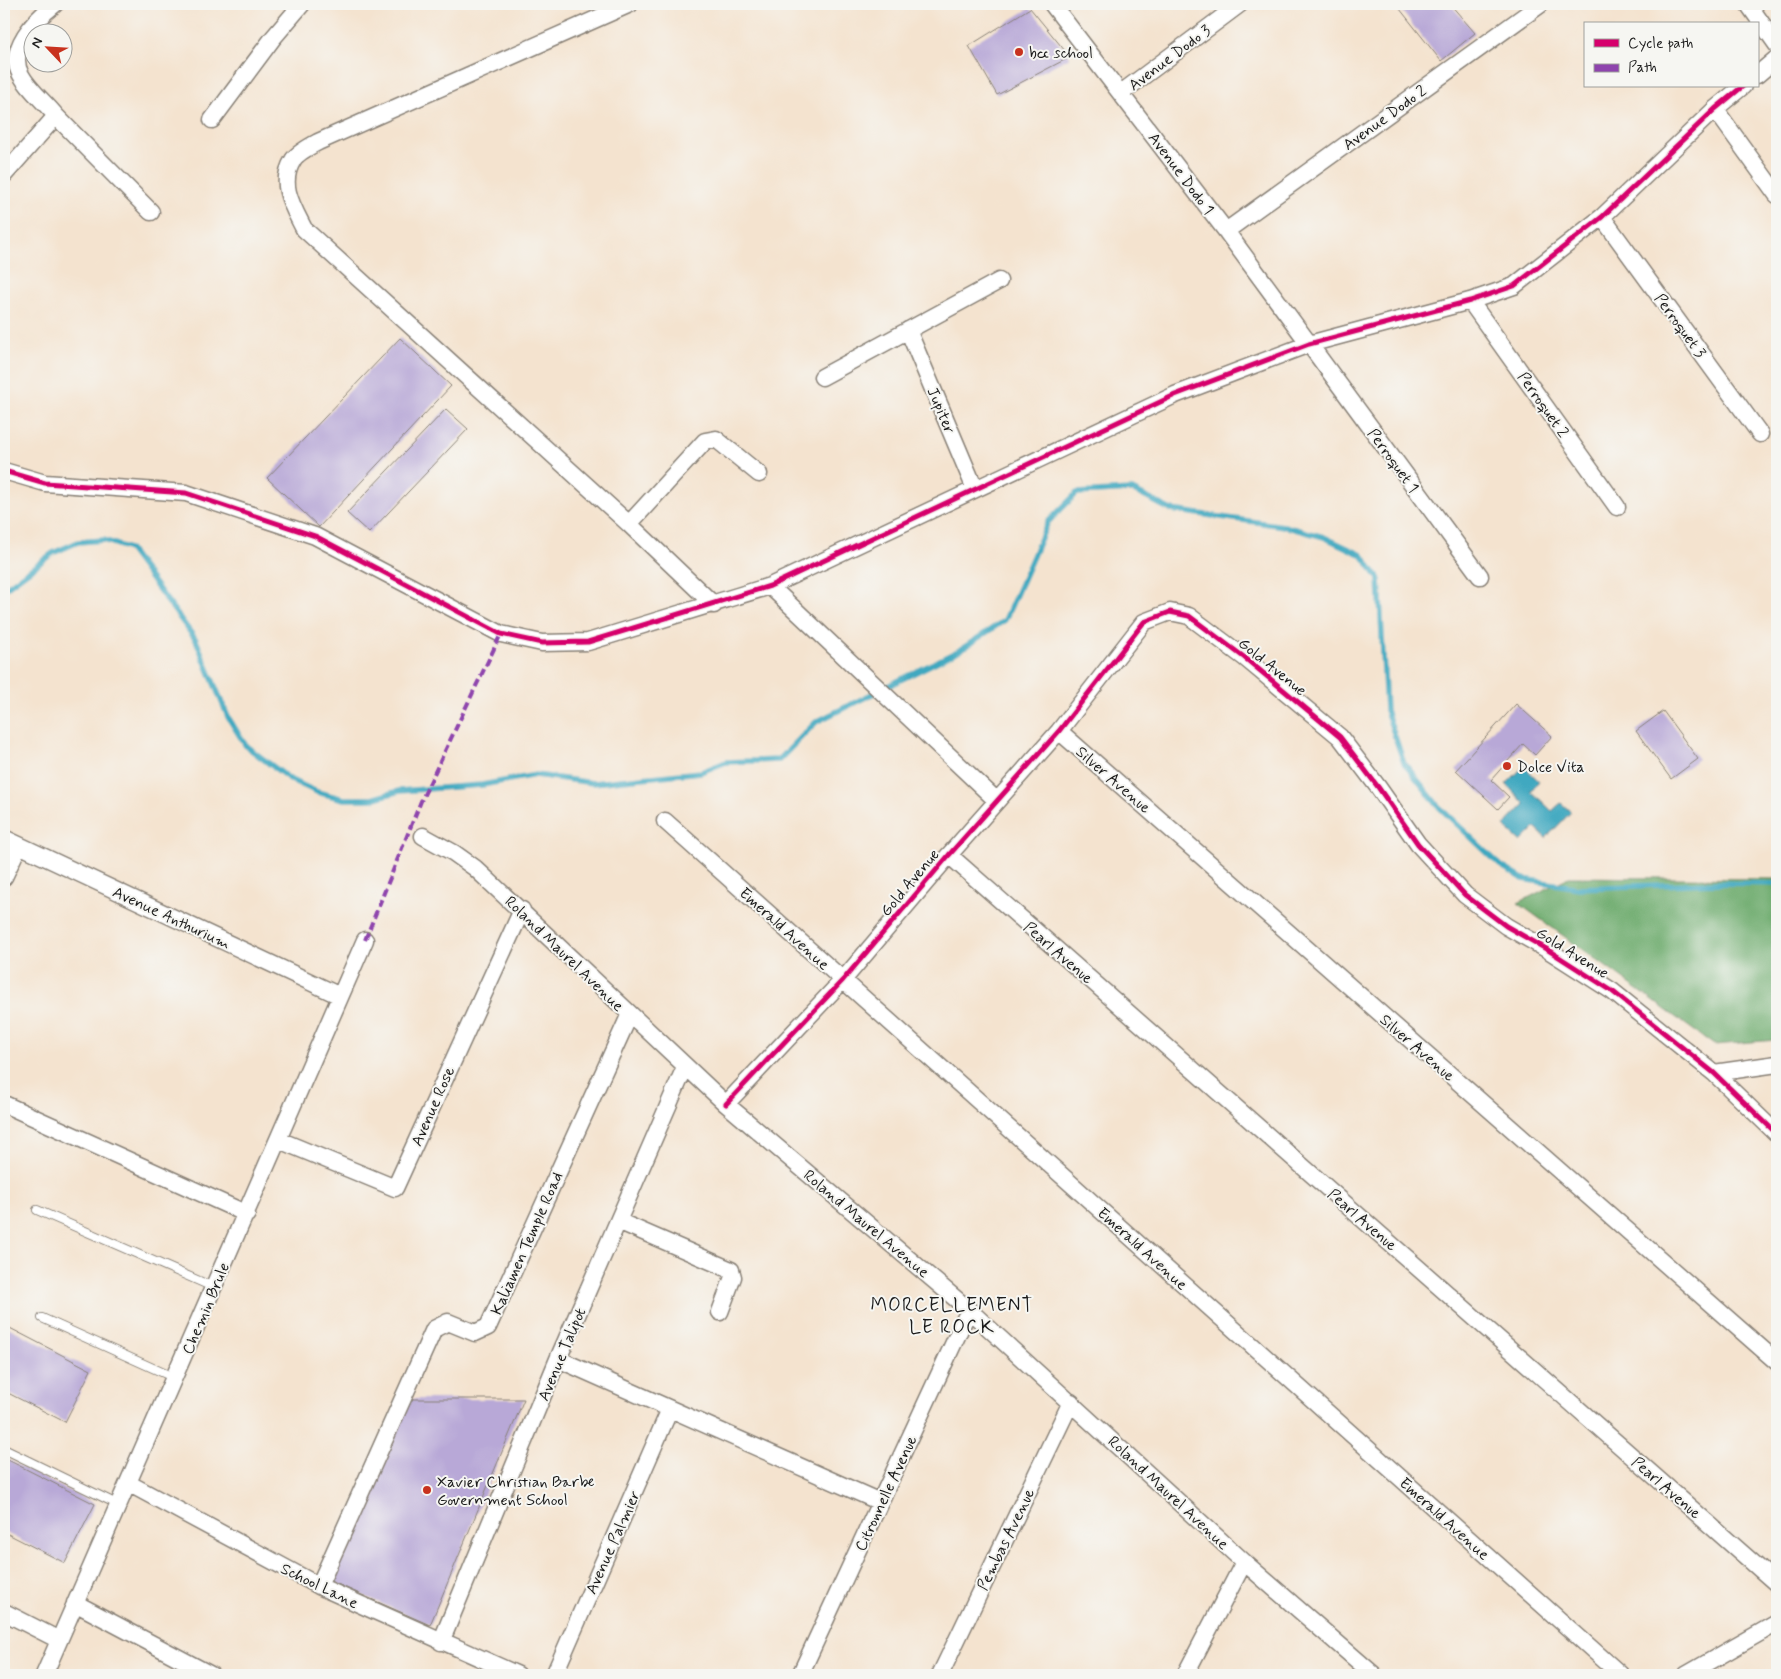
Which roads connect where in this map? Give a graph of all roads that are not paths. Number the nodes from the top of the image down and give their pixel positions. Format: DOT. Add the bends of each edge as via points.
graph roads {
  1 [pos="302,4"];
  2 [pos="630,4"];
  3 [pos="1052,4"];
  4 [pos="1240,4"];
  5 [pos="1541,4"];
  6 [pos="1748,4"];
  7 [pos="45,7"];
  8 [pos="1777,45"];
  9 [pos="1777,58"];
  10 [pos="1758,73"];
  11 [pos="1741,88"];
  12 [pos="1121,93"];
  13 [pos="1715,109"];
  14 [pos="56,116"];
  15 [pos="212,120"];
  16 [pos="4,173"];
  17 [pos="1777,195"];
  18 [pos="151,212"];
  19 [pos="1602,217"];
  20 [pos="1226,231"];
  21 [pos="999,281"];
  22 [pos="1470,301"];
  23 [pos="908,330"];
  24 [pos="1308,344"];
  25 [pos="822,376"];
  26 [pos="1760,434"];
  27 [pos="4,471"];
  28 [pos="758,474"];
  29 [pos="975,489"];
  30 [pos="1617,507"];
  31 [pos="629,524"];
  32 [pos="1480,576"];
  33 [pos="770,586"];
  34 [pos="714,605"];
  35 [pos="1059,731"];
  36 [pos="996,800"];
  37 [pos="665,821"];
  38 [pos="423,836"];
  39 [pos="11,841"];
  40 [pos="949,854"];
  41 [pos="4,877"];
  42 [pos="522,910"];
  43 [pos="365,940"];
  44 [pos="843,980"];
  45 [pos="340,996"];
  46 [pos="630,1014"];
  47 [pos="1777,1064"];
  48 [pos="685,1067"];
  49 [pos="1714,1073"];
  50 [pos="4,1104"];
  51 [pos="726,1104"];
  52 [pos="1777,1134"];
  53 [pos="279,1140"];
  54 [pos="36,1210"];
  55 [pos="246,1214"];
  56 [pos="618,1221"];
  57 [pos="213,1287"];
  58 [pos="970,1310"];
  59 [pos="720,1312"];
  60 [pos="42,1318"];
  61 [pos="558,1359"];
  62 [pos="1777,1362"];
  63 [pos="175,1378"];
  64 [pos="1071,1402"];
  65 [pos="670,1409"];
  66 [pos="4,1449"];
  67 [pos="128,1483"];
  68 [pos="880,1502"];
  69 [pos="118,1505"];
  70 [pos="1244,1562"];
  71 [pos="1777,1584"];
  72 [pos="319,1586"];
  73 [pos="76,1603"];
  74 [pos="4,1612"];
  75 [pos="1777,1623"];
  76 [pos="59,1640"];
  77 [pos="441,1642"];
  78 [pos="44,1675"];
  79 [pos="210,1675"];
  80 [pos="518,1675"];
  81 [pos="554,1675"];
  82 [pos="800,1675"];
  83 [pos="940,1675"];
  84 [pos="1185,1675"];
  85 [pos="1374,1675"];
  86 [pos="1621,1675"];
  87 [pos="1686,1675"];
  1 -- 15 [label="street"];
  2 -- 31 [label="street" via="318,142 293,158 286,180 290,201 304,229"];
  3 -- 12 [label="street, Avenue Dodo 1"];
  4 -- 12 [label="street, Avenue Dodo 3"];
  5 -- 20 [label="street, Avenue Dodo 2"];
  6 -- 8 [label="street"];
  7 -- 14 [label="street" via="21,42 16,59 21,75"];
  9 -- 10 [label="street"];
  11 -- 13 [label="street"];
  12 -- 20 [label="street, Avenue Dodo 1"];
  13 -- 17 [label="street"];
  13 -- 19 [label="street"];
  14 -- 16 [label="street"];
  14 -- 18 [label="street"];
  19 -- 22 [label="street" via="1514,286"];
  19 -- 26 [label="street, Perroquet 3"];
  20 -- 24 [label="street, Avenue Dodo 1"];
  21 -- 23 [label="street"];
  22 -- 24 [label="street"];
  22 -- 30 [label="street, Perroquet 2"];
  23 -- 25 [label="street"];
  23 -- 29 [label="street, Jupiter"];
  24 -- 29 [label="street" via="1175,395"];
  24 -- 32 [label="street, Perroquet 1"];
  27 -- 34 [label="street" via="45,483 186,493 315,536 501,634 542,643 588,642"];
  28 -- 31 [label="street" via="716,439 706,441"];
  29 -- 33 [label="street"];
  31 -- 34 [label="street"];
  33 -- 34 [label="street"];
  33 -- 36 [label="street"];
  35 -- 36 [label="street, Gold Avenue"];
  35 -- 49 [label="street, Gold Avenue" via="1144,622 1170,612 1189,616 1340,737 1418,844 1465,895 1506,926 1612,991"];
  35 -- 62 [label="street, Silver Avenue"];
  36 -- 40 [label="street, Gold Avenue"];
  37 -- 44 [label="street, Emerald Avenue"];
  38 -- 42 [label="street, Roland Maurel Avenue" via="468,863"];
  39 -- 41 [label="street"];
  39 -- 45 [label="street, Avenue Anthurium"];
  40 -- 44 [label="street, Gold Avenue"];
  40 -- 71 [label="street, Pearl Avenue"];
  42 -- 46 [label="street, Roland Maurel Avenue"];
  42 -- 53 [label="street, Avenue Rose" via="395,1188"];
  43 -- 45 [label="street, Chemin Brule"];
  44 -- 51 [label="street, Gold Avenue"];
  44 -- 86 [label="street, Emerald Avenue"];
  45 -- 53 [label="street, Chemin Brule"];
  46 -- 48 [label="street, Roland Maurel Avenue"];
  46 -- 72 [label="street, Kaliamen Temple Road" via="488,1327 475,1333 448,1322 434,1329"];
  47 -- 49 [label="street"];
  48 -- 51 [label="street, Roland Maurel Avenue"];
  48 -- 56 [label="street, Avenue Talipot"];
  49 -- 52 [label="street, Gold Avenue"];
  50 -- 55 [label="street"];
  51 -- 58 [label="street, Roland Maurel Avenue"];
  53 -- 55 [label="street, Chemin Brule"];
  54 -- 57 [label="lane"];
  55 -- 57 [label="street, Chemin Brule"];
  56 -- 59 [label="street" via="731,1270 733,1277"];
  56 -- 61 [label="street, Avenue Talipot"];
  57 -- 63 [label="street, Chemin Brule"];
  58 -- 64 [label="street, Roland Maurel Avenue"];
  58 -- 68 [label="street, Citronnelle Avenue"];
  60 -- 63 [label="lane"];
  61 -- 65 [label="street"];
  61 -- 77 [label="street, Avenue Talipot"];
  63 -- 67 [label="street, Chemin Brule"];
  64 -- 70 [label="street, Roland Maurel Avenue"];
  64 -- 83 [label="street, Pembas Avenue"];
  65 -- 68 [label="street"];
  65 -- 81 [label="street, Avenue Palmier"];
  66 -- 69 [label="lane"];
  67 -- 69 [label="street, Chemin Brule"];
  67 -- 72 [label="street, School Lane"];
  68 -- 82 [label="street, Citronnelle Avenue"];
  69 -- 73 [label="street, Chemin Brule"];
  70 -- 84 [label="street"];
  70 -- 85 [label="street, Roland Maurel Avenue"];
  72 -- 77 [label="street, School Lane"];
  73 -- 76 [label="street, Chemin Brule"];
  73 -- 79 [label="street"];
  74 -- 76 [label="street"];
  75 -- 87 [label="street"];
  76 -- 78 [label="street, Chemin Brule"];
  77 -- 80 [label="street, School Lane"];
}
